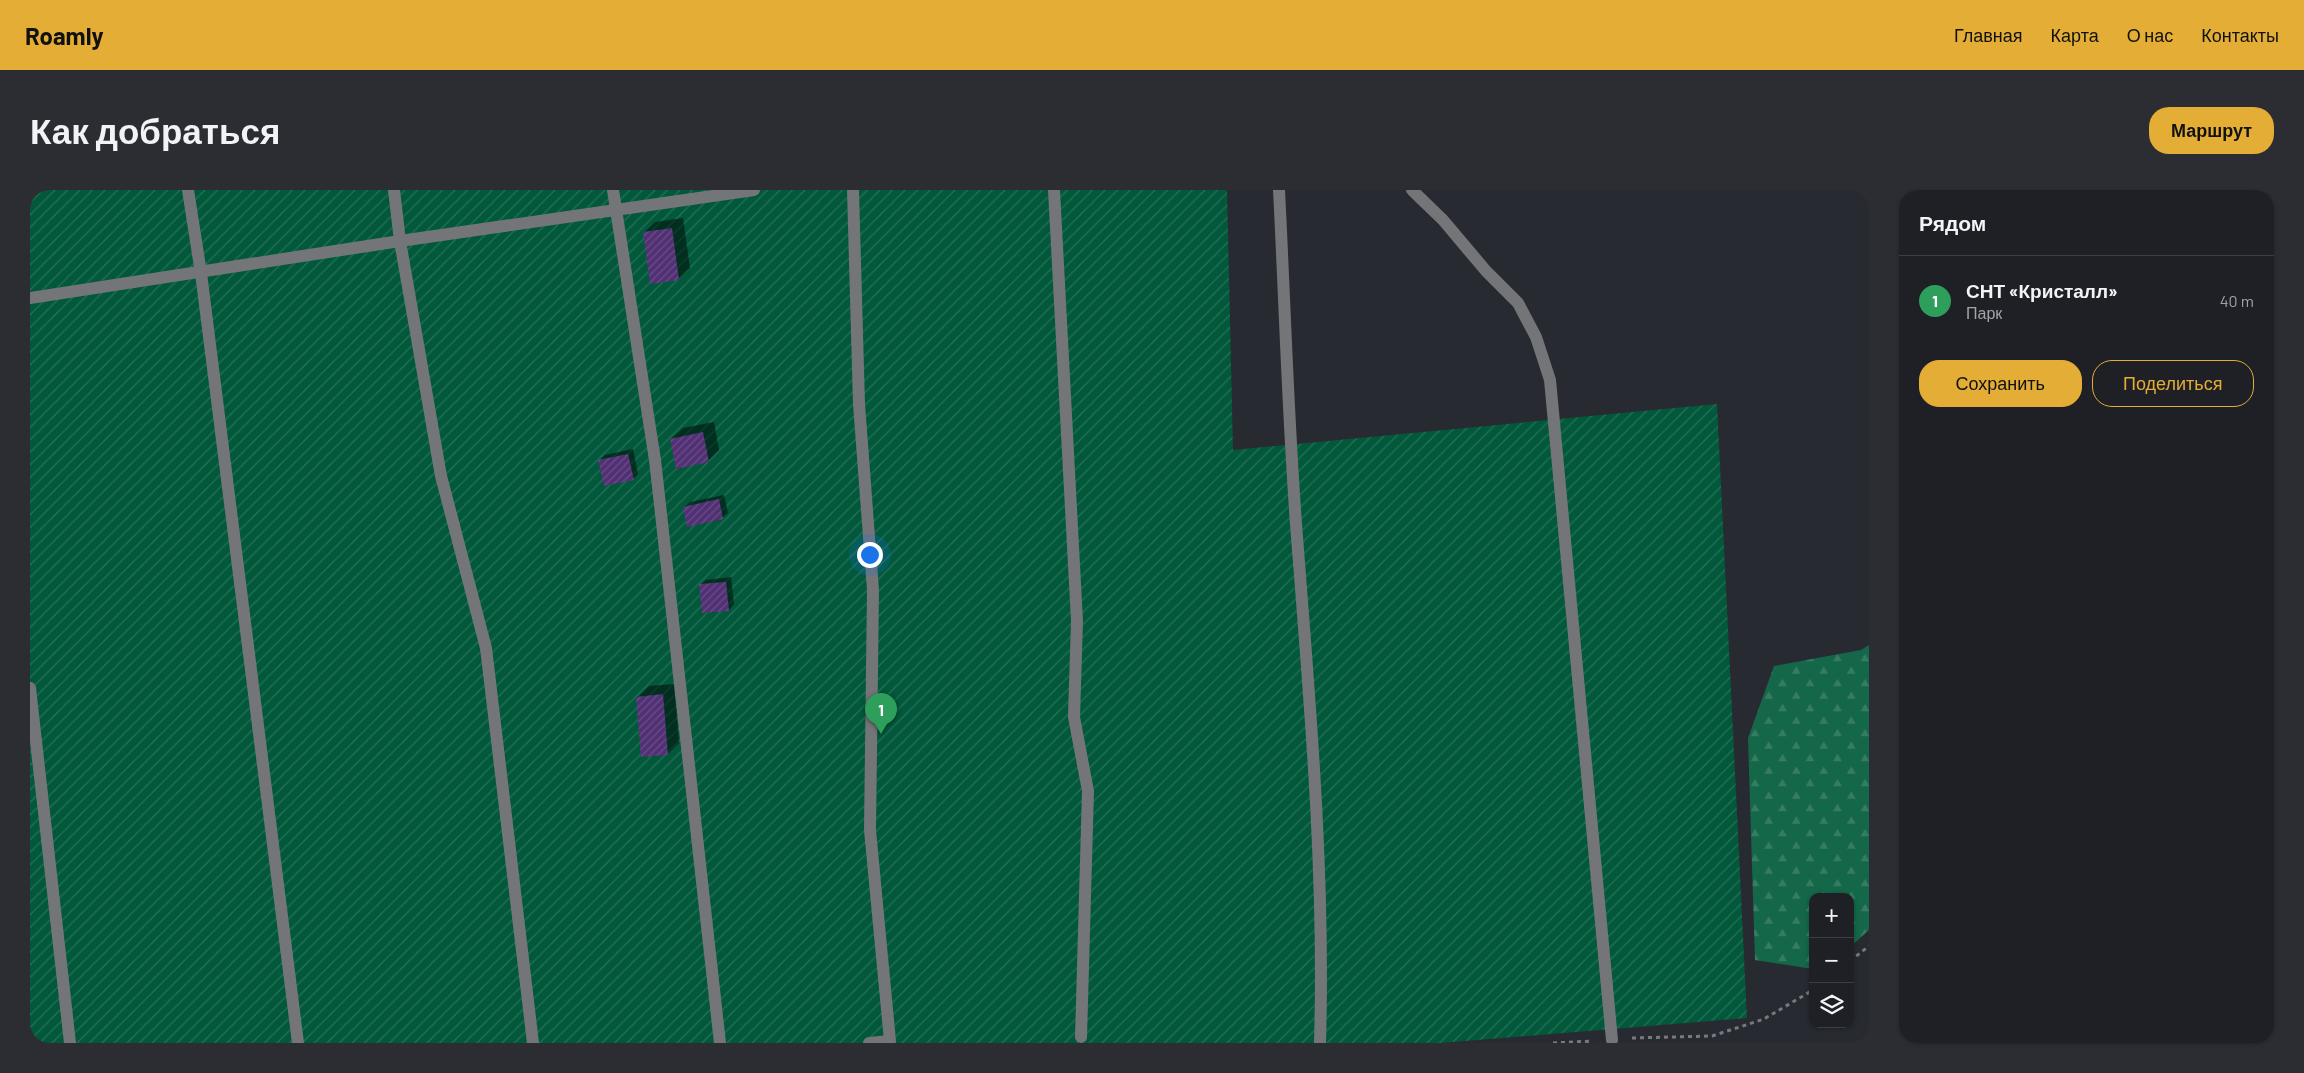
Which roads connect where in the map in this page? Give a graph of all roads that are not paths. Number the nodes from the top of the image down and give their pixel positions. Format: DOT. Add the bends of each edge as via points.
graph roads {
  1 [pos="188,190"];
  2 [pos="394,190"];
  3 [pos="614,190"];
  4 [pos="754,190"];
  5 [pos="853,190"];
  6 [pos="1054,190"];
  7 [pos="1279,190"];
  8 [pos="1412,190"];
  9 [pos="616,210"];
  10 [pos="400,240"];
  11 [pos="201,273"];
  12 [pos="30,298"];
  13 [pos="30,688"];
  14 [pos="1081,1037"];
  15 [pos="1612,1040"];
  16 [pos="70,1043"];
  17 [pos="298,1043"];
  18 [pos="533,1043"];
  19 [pos="720,1043"];
  20 [pos="870,1043"];
  21 [pos="1320,1043"];
  1 -- 11 [label="street"];
  2 -- 10 [label="street"];
  3 -- 9 [label="street"];
  4 -- 9 [label="street"];
  5 -- 20 [label="street" via="859,404 873,590 870,830 890,1041"];
  6 -- 14 [label="street" via="1077,621 1074,717 1088,790"];
  7 -- 21 [label="street" via="1297,535 1309,681 1322,969"];
  8 -- 15 [label="street" via="1518,303 1536,337 1550,380"];
  9 -- 10 [label="street"];
  9 -- 19 [label="street" via="655,460"];
  10 -- 11 [label="street"];
  10 -- 18 [label="street" via="441,476 486,648"];
  11 -- 12 [label="street"];
  11 -- 17 [label="street"];
  13 -- 16 [label="street"];
}
